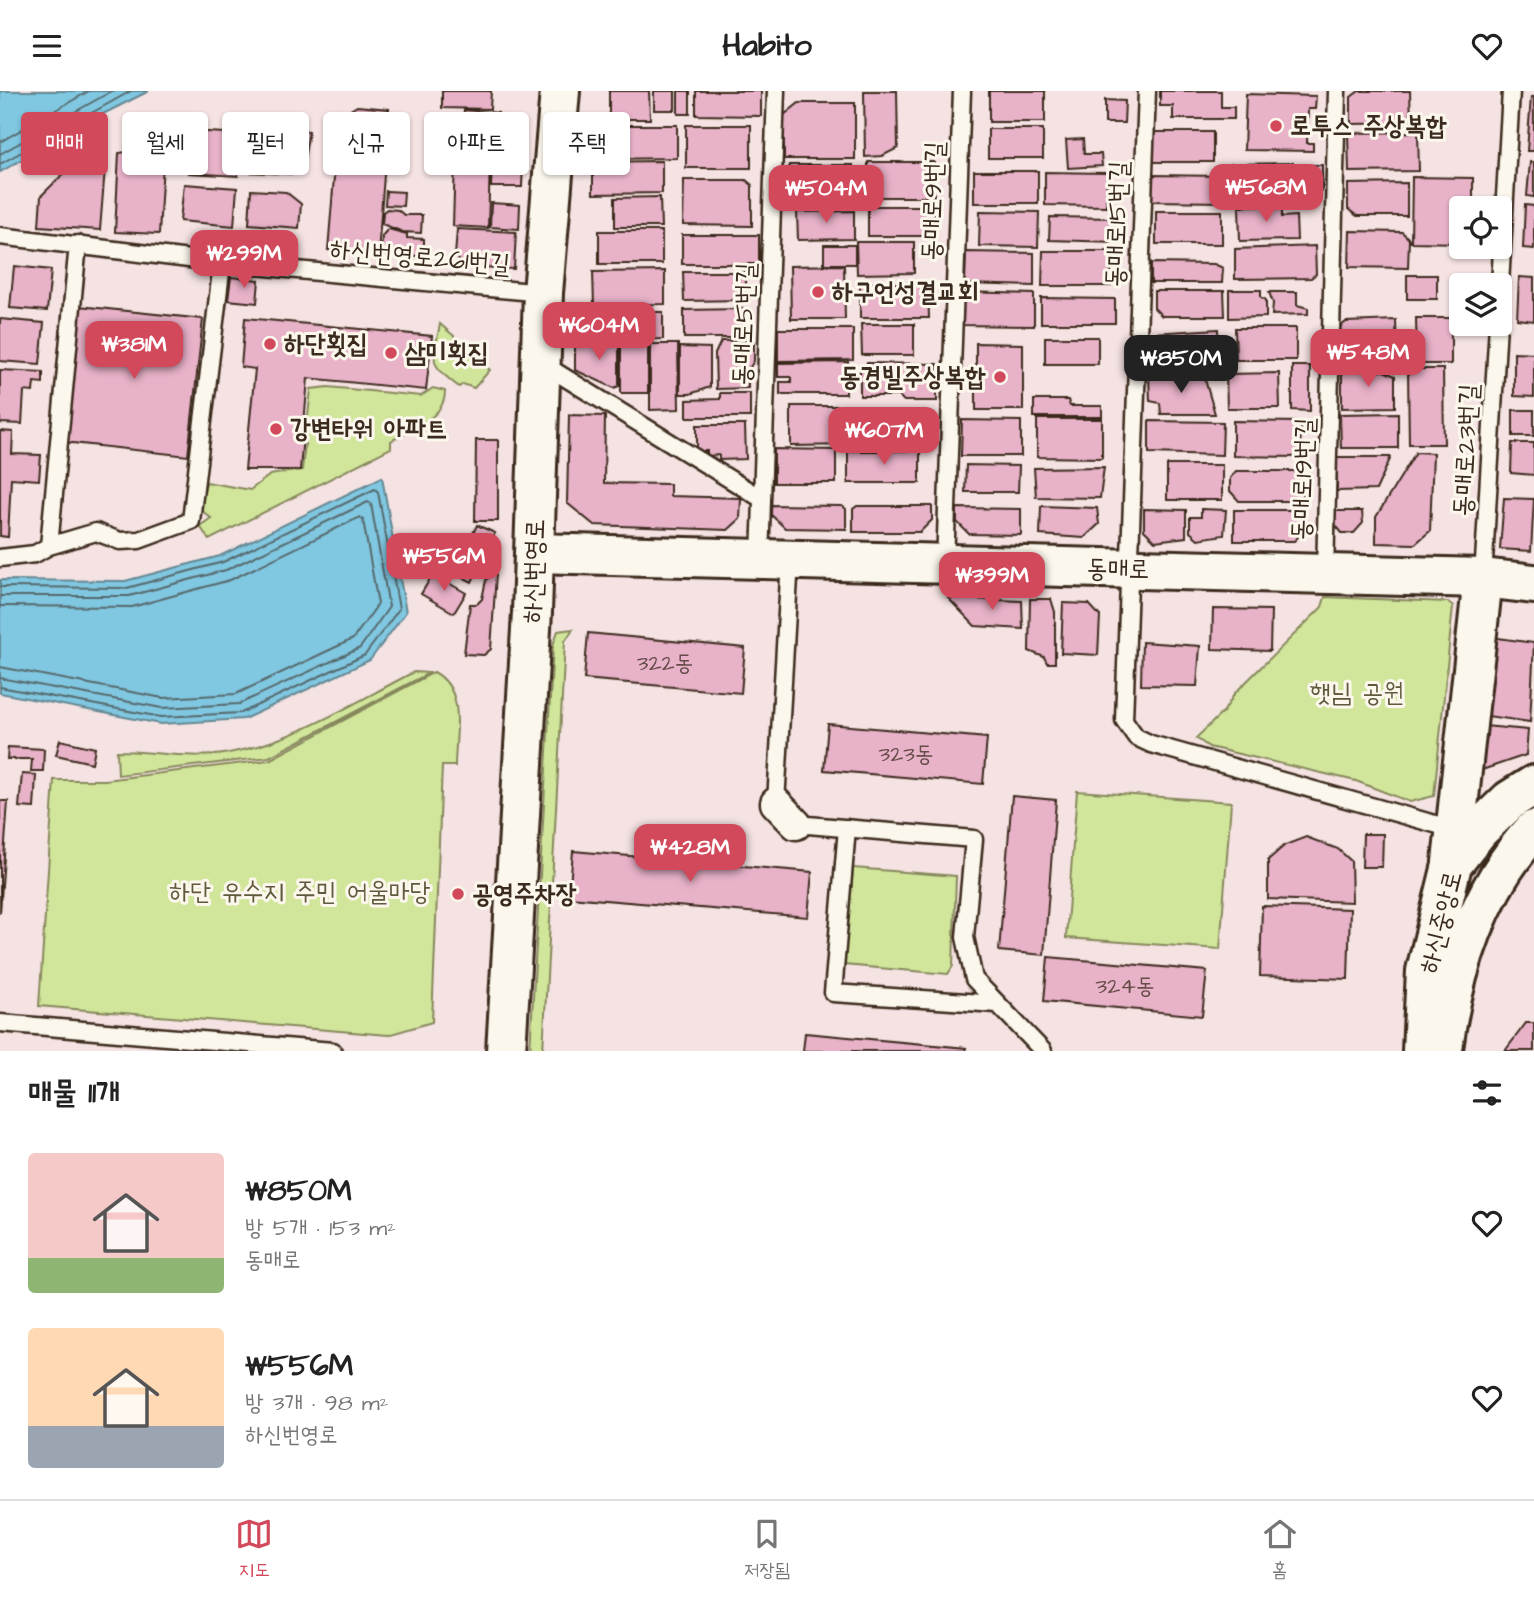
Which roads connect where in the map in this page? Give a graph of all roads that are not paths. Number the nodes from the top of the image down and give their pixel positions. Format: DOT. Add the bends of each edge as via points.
graph roads {
  1 [pos="560,91"];
  2 [pos="776,91"];
  3 [pos="962,91"];
  4 [pos="1147,91"];
  5 [pos="1337,91"];
  6 [pos="1511,91"];
  7 [pos="0,236"];
  8 [pos="78,244"];
  9 [pos="222,263"];
  10 [pos="1501,273"];
  11 [pos="543,293"];
  12 [pos="1496,336"];
  13 [pos="541,363"];
  14 [pos="762,499"];
  15 [pos="49,547"];
  16 [pos="535,553"];
  17 [pos="0,558"];
  18 [pos="775,560"];
  19 [pos="945,564"];
  20 [pos="1128,569"];
  21 [pos="1325,574"];
  22 [pos="1483,578"];
  23 [pos="1534,584"];
  24 [pos="1534,785"];
  25 [pos="776,803"];
  26 [pos="796,824"];
  27 [pos="847,828"];
  28 [pos="1534,830"];
  29 [pos="1454,847"];
  30 [pos="997,1005"];
  31 [pos="0,1023"];
  32 [pos="333,1051"];
  33 [pos="506,1051"];
  34 [pos="1043,1051"];
  35 [pos="1422,1051"];
  36 [pos="1443,1051"];
  1 -- 11 [label="street, 하신번영로"];
  2 -- 14 [label="lane, 동매로5번길"];
  3 -- 19 [label="lane, 동매로9번길"];
  4 -- 20 [label="lane, 동매로15번길"];
  5 -- 21 [label="lane, 동매로19번길"];
  6 -- 10 [label="lane"];
  7 -- 8 [label="lane, 하신번영로261번길"];
  8 -- 9 [label="lane, 하신번영로261번길"];
  8 -- 15 [label="lane"];
  9 -- 11 [label="lane, 하신번영로261번길"];
  9 -- 15 [label="lane" via="191,521 139,540 120,541 96,532"];
  11 -- 13 [label="street, 하신번영로"];
  12 -- 22 [label="lane, 동매로23번길"];
  13 -- 14 [label="lane"];
  13 -- 16 [label="street, 하신번영로"];
  14 -- 18 [label="lane, 동매로5번길"];
  15 -- 17 [label="lane" via="35,554"];
  16 -- 18 [label="street, 동매로"];
  16 -- 33 [label="street, 하신번영로"];
  18 -- 19 [label="street, 동매로"];
  18 -- 25 [label="lane, 동매로5번길"];
  19 -- 20 [label="street, 동매로"];
  20 -- 21 [label="street, 동매로"];
  20 -- 29 [label="lane, 동매로15번길" via="1124,720 1136,737"];
  21 -- 22 [label="street, 동매로"];
  22 -- 23 [label="street, 동매로"];
  22 -- 29 [label="street"];
  24 -- 29 [label="street, 하신중앙로"];
  25 -- 26 [label="street"];
  26 -- 27 [label="lane"];
  27 -- 30 [label="lane" via="974,839 965,937 974,979"];
  27 -- 30 [label="lane" via="832,993"];
  28 -- 36 [label="street, 하신중앙로" via="1487,896 1461,963"];
  29 -- 35 [label="street, 하신중앙로" via="1426,971"];
  30 -- 34 [label="lane"];
  31 -- 32 [label="lane"];
}
